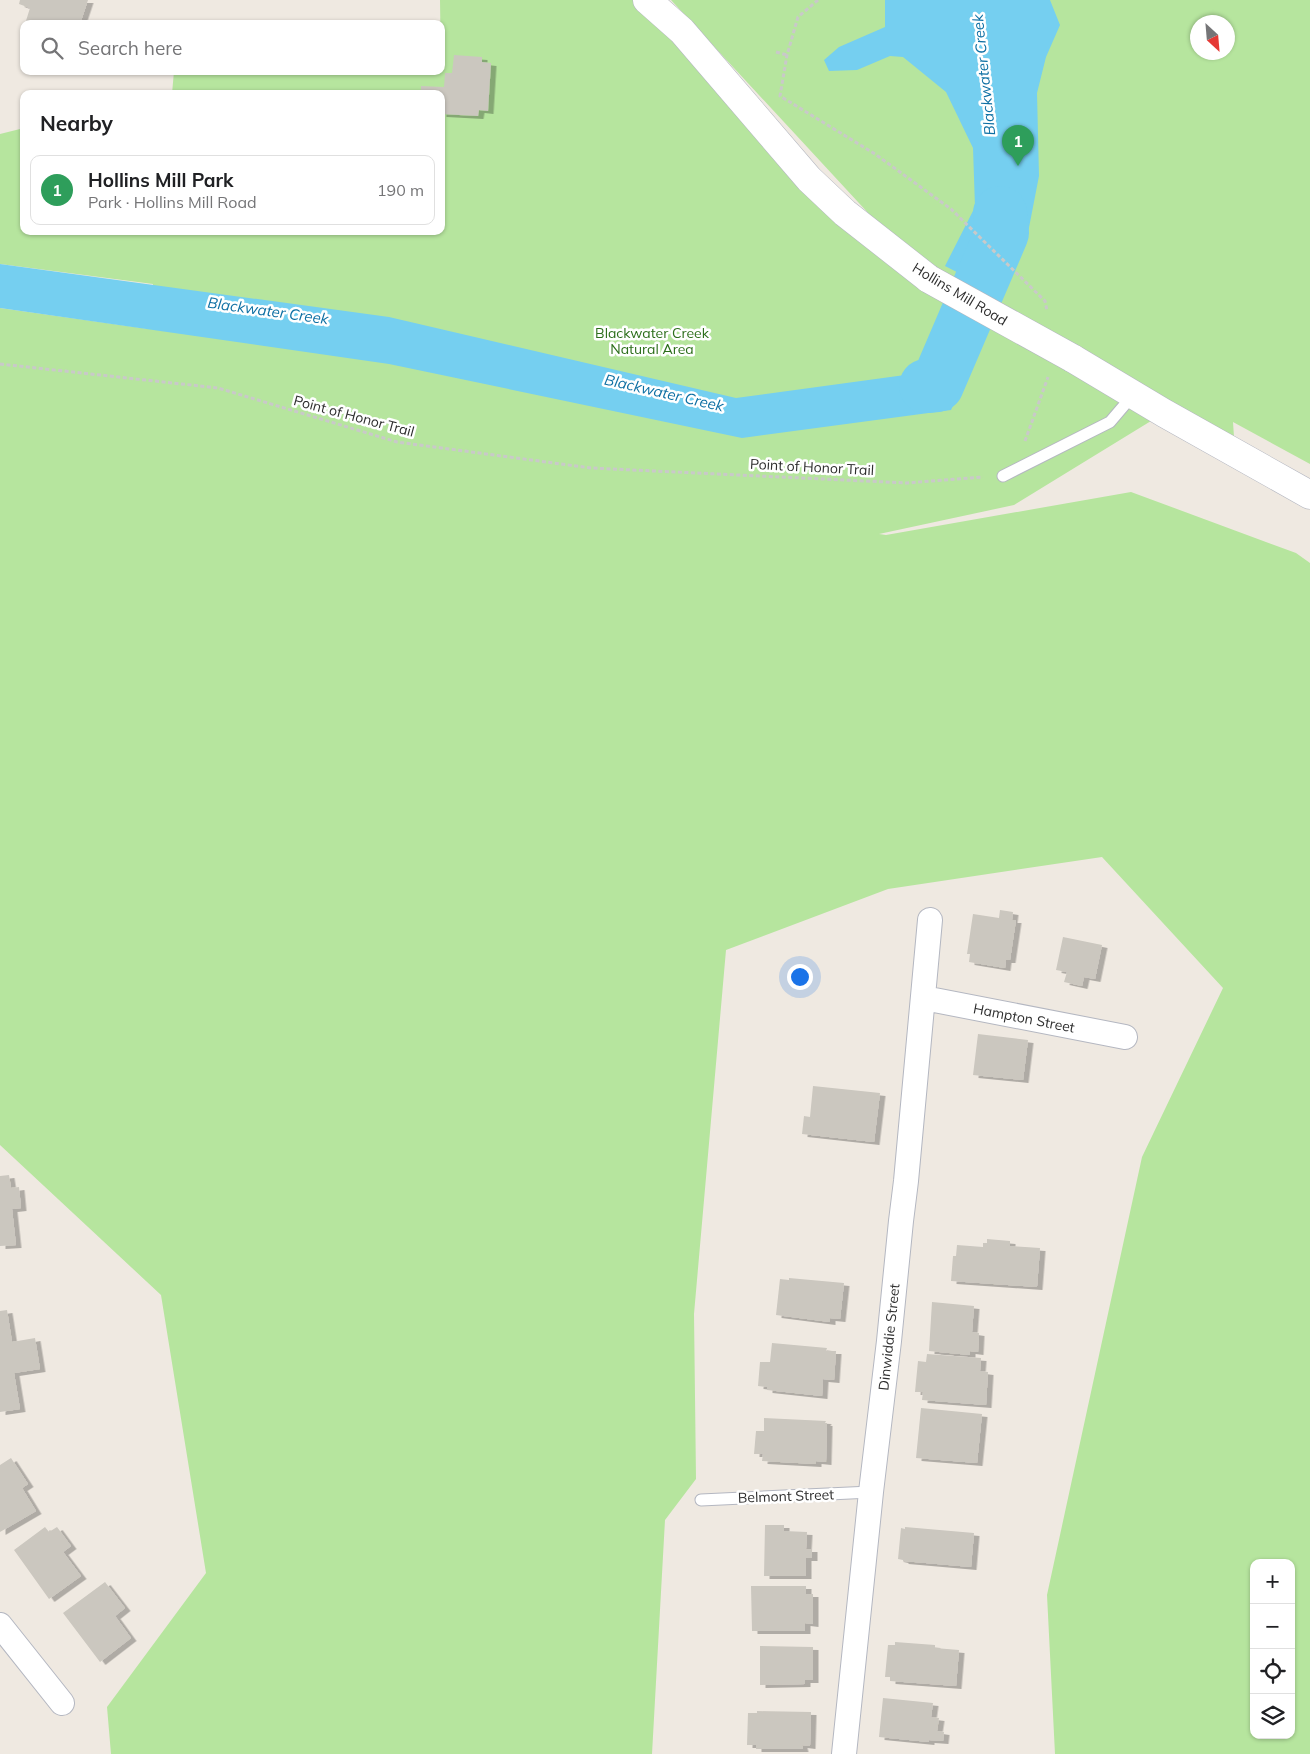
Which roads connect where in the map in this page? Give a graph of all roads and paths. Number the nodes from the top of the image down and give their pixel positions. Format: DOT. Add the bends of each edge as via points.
graph roads {
  1 [pos="646,0"];
  2 [pos="818,0"];
  3 [pos="776,52"];
  4 [pos="786,56"];
  5 [pos="1048,317"];
  6 [pos="0,364"];
  7 [pos="1060,365"];
  8 [pos="1134,395"];
  9 [pos="1002,476"];
  10 [pos="1310,495"];
  11 [pos="930,920"];
  12 [pos="924,998"];
  13 [pos="1125,1037"];
  14 [pos="871,1492"];
  15 [pos="701,1500"];
  16 [pos="0,1625"];
  17 [pos="62,1703"];
  18 [pos="844,1754"];
  1 -- 7 [label="street, Hollins Mill Road, bridge" via="682,31 809,178 845,213 929,279"];
  2 -- 4 [label="path" via="798,17"];
  3 -- 4 [label="path"];
  4 -- 5 [label="path" via="780,96 875,154 951,208 1045,301"];
  6 -- 9 [label="path, Point of Honor Trail" via="218,388 397,442 591,468 907,483"];
  7 -- 8 [label="street, Hollins Mill Road"];
  7 -- 9 [label="path" via="1048,380 1025,442"];
  8 -- 9 [label="lane" via="1110,422"];
  8 -- 10 [label="street, Hollins Mill Road"];
  11 -- 12 [label="street, Dinwiddie Street"];
  12 -- 13 [label="street, Hampton Street"];
  12 -- 14 [label="street, Dinwiddie Street"];
  14 -- 15 [label="lane, Belmont Street"];
  14 -- 18 [label="street, Dinwiddie Street"];
  16 -- 17 [label="street"];
}
